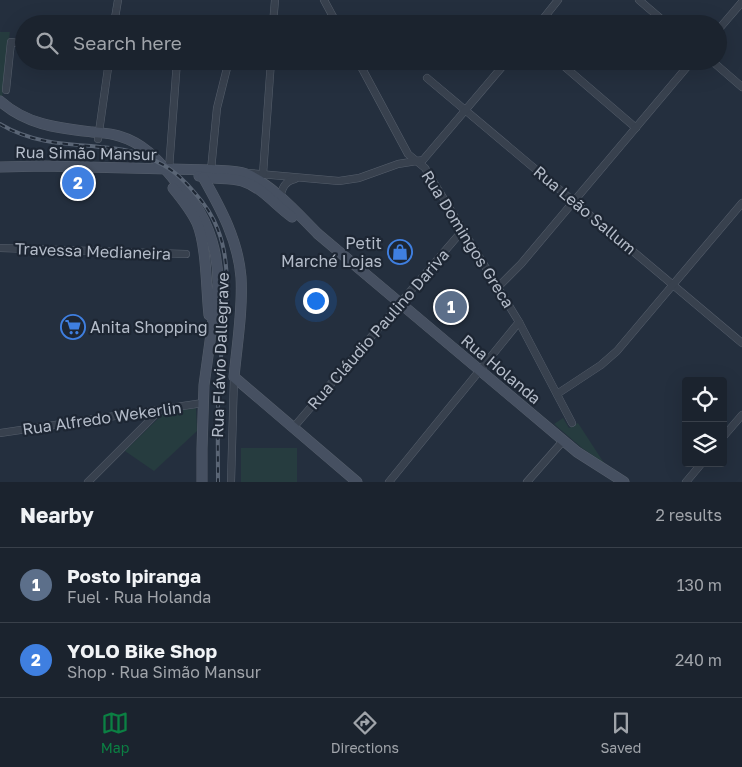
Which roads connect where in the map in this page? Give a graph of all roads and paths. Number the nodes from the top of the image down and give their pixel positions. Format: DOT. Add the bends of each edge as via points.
graph roads {
  1 [pos="118,0"];
  2 [pos="275,0"];
  3 [pos="324,0"];
  4 [pos="558,0"];
  5 [pos="639,0"];
  6 [pos="742,2"];
  7 [pos="116,15"];
  8 [pos="274,15"];
  9 [pos="332,15"];
  10 [pos="546,15"];
  11 [pos="656,15"];
  12 [pos="727,20"];
  13 [pos="15,43"];
  14 [pos="108,70"];
  15 [pos="176,70"];
  16 [pos="226,70"];
  17 [pos="270,70"];
  18 [pos="363,70"];
  19 [pos="499,70"];
  20 [pos="568,70"];
  21 [pos="684,70"];
  22 [pos="722,70"];
  23 [pos="427,78"];
  24 [pos="742,87"];
  25 [pos="6,90"];
  26 [pos="0,101"];
  27 [pos="0,110"];
  28 [pos="466,110"];
  29 [pos="636,128"];
  30 [pos="99,136"];
  31 [pos="418,162"];
  32 [pos="0,167"];
  33 [pos="166,169"];
  34 [pos="186,172"];
  35 [pos="207,174"];
  36 [pos="263,174"];
  37 [pos="237,176"];
  38 [pos="299,178"];
  39 [pos="180,187"];
  40 [pos="280,198"];
  41 [pos="574,202"];
  42 [pos="742,203"];
  43 [pos="462,231"];
  44 [pos="318,234"];
  45 [pos="0,248"];
  46 [pos="186,254"];
  47 [pos="673,285"];
  48 [pos="498,287"];
  49 [pos="400,303"];
  50 [pos="519,322"];
  51 [pos="211,329"];
  52 [pos="742,343"];
  53 [pos="480,370"];
  54 [pos="234,377"];
  55 [pos="557,394"];
  56 [pos="203,403"];
  57 [pos="160,410"];
  58 [pos="742,415"];
  59 [pos="572,423"];
  60 [pos="294,428"];
  61 [pos="727,432"];
  62 [pos="0,433"];
  63 [pos="563,441"];
  64 [pos="699,467"];
  65 [pos="88,482"];
  66 [pos="202,482"];
  67 [pos="231,482"];
  68 [pos="357,482"];
  69 [pos="389,482"];
  70 [pos="527,482"];
  71 [pos="624,482"];
  72 [pos="686,482"];
  1 -- 7 [label="street"];
  2 -- 8 [label="street"];
  3 -- 9 [label="street"];
  4 -- 10 [label="street"];
  5 -- 11 [label="street"];
  6 -- 12 [label="street"];
  13 -- 25 [label="street" via="11,42"];
  14 -- 30 [label="street"];
  15 -- 33 [label="street"];
  16 -- 35 [label="street"];
  17 -- 36 [label="street"];
  18 -- 31 [label="street, Rua Domingos Greca" via="408,154"];
  19 -- 28 [label="street"];
  20 -- 29 [label="street"];
  21 -- 29 [label="street"];
  22 -- 24 [label="street"];
  23 -- 28 [label="street, Rua Leão Sallum"];
  26 -- 30 [label="main road, Rua Flávio Dallegrave" via="37,123"];
  27 -- 30 [label="main road, Rua Flávio Dallegrave" via="33,129"];
  28 -- 31 [label="street" via="428,156"];
  28 -- 41 [label="street, Rua Leão Sallum"];
  29 -- 41 [label="street"];
  30 -- 33 [label="main road, Rua Flávio Dallegrave" via="137,148"];
  31 -- 38 [label="street, Rua Simão Mansur" via="398,164 349,180"];
  31 -- 43 [label="street, Rua Domingos Greca" via="425,168"];
  32 -- 33 [label="main road, Rua Simão Mansur"];
  33 -- 34 [label="main road, Rua Simão Mansur"];
  33 -- 35 [label="main road, Rua Simão Mansur"];
  33 -- 39 [label="main road, Rua Flávio Dallegrave"];
  33 -- 51 [label="main road, Rua Flávio Dallegrave" via="202,239"];
  34 -- 35 [label="main road, Rua Simão Mansur"];
  34 -- 39 [label="main road" via="179,178"];
  35 -- 37 [label="main road, Rua Simão Mansur"];
  35 -- 54 [label="main road, Rua Flávio Dallegrave" via="227,221 241,276"];
  36 -- 37 [label="street, Rua Simão Mansur"];
  36 -- 38 [label="street, Rua Simão Mansur"];
  37 -- 40 [label="main road, Rua Holanda" via="260,182"];
  37 -- 44 [label="main road, Rua Holanda"];
  38 -- 40 [label="street" via="283,186"];
  39 -- 51 [label="main road, Rua Flávio Dallegrave" via="203,218 214,248 218,283"];
  40 -- 44 [label="main road, Rua Holanda"];
  41 -- 47 [label="street, Rua Leão Sallum"];
  41 -- 48 [label="street"];
  42 -- 47 [label="street"];
  43 -- 48 [label="street, Rua Domingos Greca"];
  43 -- 49 [label="street, Rua Cláudio Paulino Dariva"];
  44 -- 49 [label="main road, Rua Holanda"];
  45 -- 46 [label="street, Travessa Medianeira"];
  47 -- 52 [label="street, Rua Leão Sallum"];
  47 -- 55 [label="street" via="609,358"];
  48 -- 50 [label="street, Rua Domingos Greca"];
  49 -- 53 [label="main road, Rua Holanda"];
  49 -- 60 [label="street, Rua Cláudio Paulino Dariva"];
  50 -- 53 [label="street"];
  50 -- 55 [label="street, Rua Domingos Greca"];
  51 -- 56 [label="main road, Rua Flávio Dallegrave"];
  53 -- 63 [label="main road, Rua Holanda"];
  53 -- 69 [label="street"];
  54 -- 60 [label="main road"];
  54 -- 67 [label="street, Rua Flávio Dallegrave"];
  55 -- 59 [label="street, Rua Domingos Greca"];
  56 -- 57 [label="street, Rua Alfredo Wekerlin"];
  56 -- 66 [label="main road, Rua Flávio Dallegrave"];
  57 -- 62 [label="street, Rua Alfredo Wekerlin"];
  57 -- 65 [label="street"];
  58 -- 61 [label="street"];
  60 -- 68 [label="main road"];
  63 -- 70 [label="street"];
  63 -- 71 [label="main road, Rua Holanda"];
  64 -- 72 [label="street"];
}
